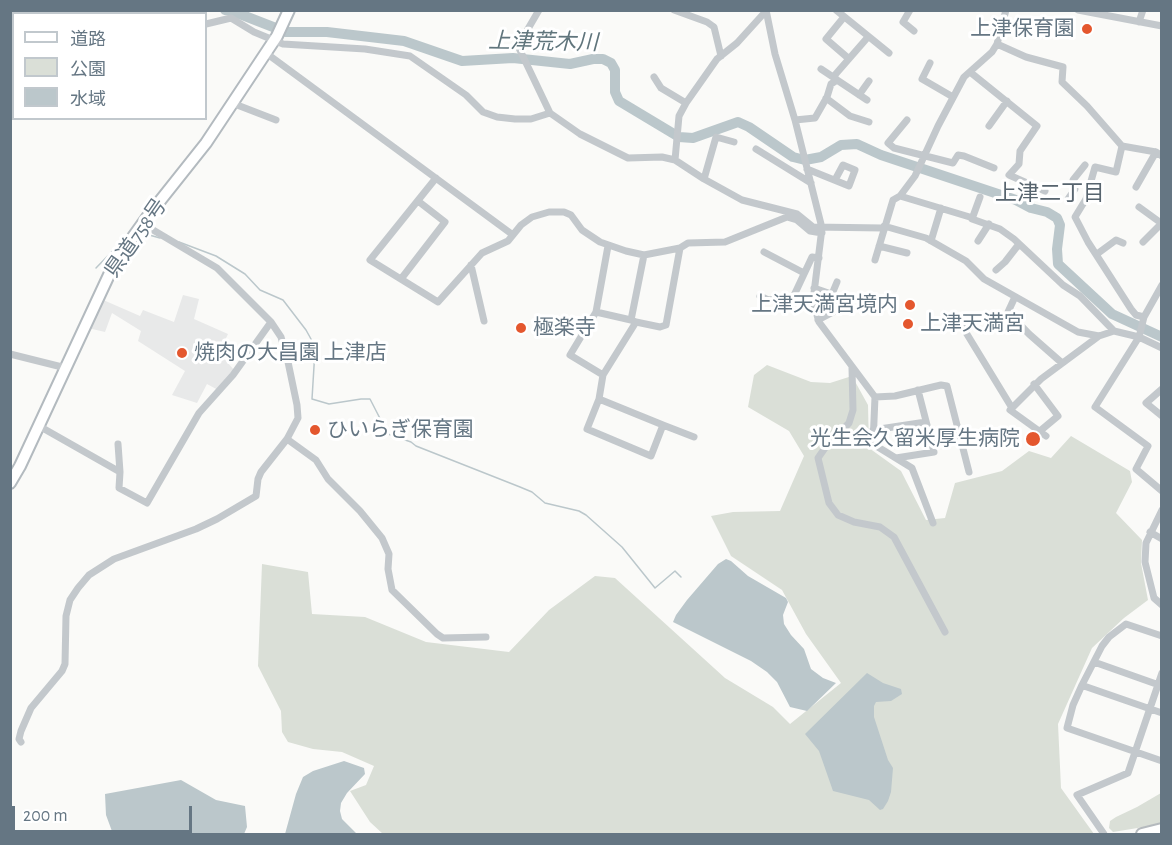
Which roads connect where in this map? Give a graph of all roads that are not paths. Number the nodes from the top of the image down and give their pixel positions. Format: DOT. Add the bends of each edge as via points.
graph roads {
  1 [pos="88,10"];
  2 [pos="289,10"];
  3 [pos="539,10"];
  4 [pos="674,10"];
  5 [pos="836,10"];
  6 [pos="910,10"];
  7 [pos="1006,10"];
  8 [pos="1078,10"];
  9 [pos="1143,10"];
  10 [pos="95,12"];
  11 [pos="1092,12"];
  12 [pos="844,17"];
  13 [pos="1139,22"];
  14 [pos="207,24"];
  15 [pos="1161,26"];
  16 [pos="914,31"];
  17 [pos="868,38"];
  18 [pos="275,39"];
  19 [pos="997,44"];
  20 [pos="266,53"];
  21 [pos="889,54"];
  22 [pos="721,56"];
  23 [pos="848,58"];
  24 [pos="930,63"];
  25 [pos="821,69"];
  26 [pos="970,72"];
  27 [pos="654,78"];
  28 [pos="836,78"];
  29 [pos="869,81"];
  30 [pos="859,95"];
  31 [pos="953,97"];
  32 [pos="826,98"];
  33 [pos="867,100"];
  34 [pos="1007,101"];
  35 [pos="232,103"];
  36 [pos="686,103"];
  37 [pos="550,113"];
  38 [pos="276,120"];
  39 [pos="795,120"];
  40 [pos="907,120"];
  41 [pos="869,122"];
  42 [pos="988,126"];
  43 [pos="735,142"];
  44 [pos="1122,146"];
  45 [pos="756,149"];
  46 [pos="1159,154"];
  47 [pos="924,155"];
  48 [pos="675,160"];
  49 [pos="1085,165"];
  50 [pos="994,168"];
  51 [pos="807,169"];
  52 [pos="436,178"];
  53 [pos="704,180"];
  54 [pos="835,180"];
  55 [pos="811,183"];
  56 [pos="1136,187"];
  57 [pos="1046,191"];
  58 [pos="900,196"];
  59 [pos="980,197"];
  60 [pos="1068,199"];
  61 [pos="418,201"];
  62 [pos="1138,207"];
  63 [pos="941,208"];
  64 [pos="973,218"];
  65 [pos="1161,223"];
  66 [pos="143,224"];
  67 [pos="988,224"];
  68 [pos="884,227"];
  69 [pos="822,230"];
  70 [pos="513,235"];
  71 [pos="931,241"];
  72 [pos="978,241"];
  73 [pos="1143,242"];
  74 [pos="1123,243"];
  75 [pos="1019,244"];
  76 [pos="608,246"];
  77 [pos="879,246"];
  78 [pos="680,248"];
  79 [pos="765,252"];
  80 [pos="907,253"];
  81 [pos="1097,254"];
  82 [pos="644,255"];
  83 [pos="819,258"];
  84 [pos="875,260"];
  85 [pos="471,265"];
  86 [pos="996,270"];
  87 [pos="804,273"];
  88 [pos="401,279"];
  89 [pos="837,282"];
  90 [pos="1161,285"];
  91 [pos="814,288"];
  92 [pos="832,294"];
  93 [pos="760,296"];
  94 [pos="1159,296"];
  95 [pos="792,297"];
  96 [pos="1014,299"];
  97 [pos="789,306"];
  98 [pos="596,312"];
  99 [pos="1144,317"];
  100 [pos="818,320"];
  101 [pos="484,321"];
  102 [pos="633,321"];
  103 [pos="271,322"];
  104 [pos="962,326"];
  105 [pos="1114,331"];
  106 [pos="1099,336"];
  107 [pos="1139,337"];
  108 [pos="1161,348"];
  109 [pos="10,354"];
  110 [pos="1062,363"];
  111 [pos="66,368"];
  112 [pos="852,368"];
  113 [pos="603,375"];
  114 [pos="1034,384"];
  115 [pos="1161,389"];
  116 [pos="918,390"];
  117 [pos="874,397"];
  118 [pos="599,399"];
  119 [pos="1012,408"];
  120 [pos="1161,416"];
  121 [pos="927,422"];
  122 [pos="663,425"];
  123 [pos="39,426"];
  124 [pos="873,430"];
  125 [pos="694,438"];
  126 [pos="287,439"];
  127 [pos="118,444"];
  128 [pos="896,458"];
  129 [pos="120,472"];
  130 [pos="969,472"];
  131 [pos="10,483"];
  132 [pos="1161,490"];
  133 [pos="1161,510"];
  134 [pos="933,523"];
  135 [pos="1150,532"];
  136 [pos="1161,539"];
  137 [pos="1161,605"];
  138 [pos="945,632"];
  139 [pos="1161,636"];
  140 [pos="486,637"];
  141 [pos="1094,662"];
  142 [pos="1161,673"];
  143 [pos="1084,686"];
  144 [pos="1159,686"];
  145 [pos="1149,709"];
  146 [pos="1161,713"];
  147 [pos="21,742"];
  148 [pos="1134,752"];
  149 [pos="1161,761"];
  150 [pos="1161,829"];
  151 [pos="1104,834"];
  152 [pos="1142,834"];
  1 -- 10 [label="street"];
  2 -- 18 [label="main road, 県道758号"];
  3 -- 37 [label="street" via="518,46"];
  4 -- 22 [label="street" via="714,27"];
  5 -- 12 [label="street"];
  6 -- 16 [label="street" via="903,22"];
  7 -- 19 [label="street"];
  8 -- 11 [label="street"];
  9 -- 13 [label="street"];
  11 -- 13 [label="street"];
  12 -- 17 [label="street"];
  12 -- 23 [label="street" via="826,39"];
  13 -- 15 [label="street"];
  14 -- 18 [label="street" via="231,18 254,33"];
  17 -- 21 [label="street"];
  17 -- 23 [label="street"];
  18 -- 20 [label="main road, 県道758号"];
  18 -- 37 [label="street" via="294,46 399,53 410,56 466,95 483,112 515,119"];
  19 -- 26 [label="street"];
  19 -- 44 [label="street" via="1063,67 1062,82"];
  20 -- 35 [label="main road, 県道758号"];
  20 -- 52 [label="street"];
  22 -- 36 [label="street"];
  22 -- 39 [label="street" via="766,10"];
  23 -- 28 [label="street"];
  24 -- 31 [label="street" via="922,80"];
  25 -- 28 [label="street"];
  26 -- 31 [label="street"];
  26 -- 34 [label="street"];
  27 -- 36 [label="street" via="661,88"];
  28 -- 30 [label="street"];
  28 -- 32 [label="street"];
  29 -- 30 [label="street"];
  30 -- 33 [label="street"];
  31 -- 47 [label="street"];
  32 -- 39 [label="street" via="814,118"];
  32 -- 41 [label="street" via="850,116"];
  34 -- 42 [label="street"];
  34 -- 57 [label="street" via="1037,126 1020,151 1019,164 1009,175"];
  35 -- 38 [label="street"];
  35 -- 66 [label="main road, 県道758号"];
  36 -- 48 [label="street" via="680,116"];
  37 -- 48 [label="street" via="620,156"];
  39 -- 51 [label="street"];
  40 -- 47 [label="street" via="888,143"];
  43 -- 53 [label="street" via="716,138"];
  44 -- 46 [label="street"];
  44 -- 81 [label="street" via="1116,172 1095,167 1086,199 1075,215"];
  45 -- 55 [label="street"];
  46 -- 56 [label="street"];
  47 -- 50 [label="street" via="953,163 958,155 964,156"];
  47 -- 58 [label="street"];
  48 -- 53 [label="street"];
  49 -- 60 [label="street" via="1073,180 1075,189"];
  51 -- 54 [label="street"];
  51 -- 55 [label="street"];
  52 -- 61 [label="street"];
  52 -- 70 [label="street"];
  53 -- 69 [label="street" via="751,203 789,211"];
  55 -- 69 [label="street"];
  58 -- 63 [label="street"];
  58 -- 68 [label="street" via="893,200"];
  59 -- 64 [label="street"];
  61 -- 88 [label="street" via="445,222"];
  61 -- 88 [label="street" via="370,260"];
  62 -- 65 [label="street"];
  63 -- 64 [label="street"];
  63 -- 71 [label="street"];
  64 -- 67 [label="street"];
  65 -- 73 [label="street"];
  66 -- 103 [label="street" via="217,268"];
  66 -- 111 [label="main road, 県道758号" via="115,262"];
  67 -- 72 [label="street"];
  67 -- 75 [label="street"];
  68 -- 69 [label="street"];
  68 -- 71 [label="street"];
  68 -- 77 [label="street"];
  69 -- 78 [label="street" via="810,231 787,217 726,242 688,243"];
  69 -- 83 [label="street"];
  70 -- 76 [label="street" via="532,217 564,212 589,236"];
  70 -- 85 [label="street" via="482,253"];
  71 -- 106 [label="street" via="1026,303 1078,332"];
  74 -- 81 [label="street" via="1116,240"];
  75 -- 86 [label="street"];
  75 -- 105 [label="street"];
  76 -- 82 [label="street"];
  76 -- 98 [label="street"];
  77 -- 80 [label="street"];
  77 -- 84 [label="street"];
  78 -- 82 [label="street"];
  78 -- 102 [label="street" via="666,325"];
  79 -- 87 [label="street"];
  81 -- 99 [label="street" via="1131,309"];
  82 -- 102 [label="street"];
  83 -- 87 [label="street" via="812,257"];
  83 -- 91 [label="street"];
  85 -- 88 [label="street" via="438,302"];
  85 -- 101 [label="street"];
  87 -- 95 [label="street"];
  89 -- 92 [label="street"];
  90 -- 94 [label="street"];
  91 -- 92 [label="street"];
  91 -- 100 [label="street"];
  92 -- 100 [label="street" via="837,310"];
  93 -- 95 [label="street" via="768,300"];
  94 -- 99 [label="street"];
  95 -- 97 [label="street"];
  96 -- 110 [label="street" via="1008,312"];
  98 -- 102 [label="street"];
  98 -- 113 [label="street" via="570,355"];
  99 -- 107 [label="street"];
  100 -- 112 [label="street"];
  102 -- 113 [label="street"];
  103 -- 126 [label="street" via="281,337 297,405 297,418"];
  103 -- 129 [label="street" via="200,413 147,503 119,488"];
  104 -- 119 [label="street"];
  105 -- 106 [label="street"];
  105 -- 107 [label="street"];
  106 -- 110 [label="street"];
  107 -- 108 [label="street"];
  107 -- 132 [label="street" via="1095,407 1148,446 1136,469"];
  109 -- 111 [label="street"];
  110 -- 114 [label="street"];
  111 -- 123 [label="main road, 県道758号"];
  112 -- 117 [label="street"];
  112 -- 138 [label="street" via="853,410 849,423 818,459 829,503 838,515 880,527 894,537"];
  113 -- 118 [label="street"];
  114 -- 119 [label="street"];
  114 -- 119 [label="street" via="1059,416 1043,434"];
  115 -- 120 [label="street" via="1146,402"];
  116 -- 117 [label="street"];
  116 -- 121 [label="street"];
  116 -- 130 [label="street" via="947,386"];
  117 -- 124 [label="street"];
  118 -- 122 [label="street"];
  118 -- 122 [label="street" via="587,429 643,453 651,456"];
  121 -- 124 [label="street"];
  121 -- 128 [label="street" via="934,452"];
  122 -- 125 [label="street"];
  123 -- 129 [label="street"];
  123 -- 131 [label="main road, 県道758号"];
  124 -- 128 [label="street" via="873,444"];
  126 -- 140 [label="street" via="316,460 328,479 382,538 389,554 392,590 443,638"];
  126 -- 147 [label="street" via="261,472 256,496 196,529 114,559 89,575 70,600 62,671 31,708 21,731"];
  127 -- 129 [label="street"];
  128 -- 134 [label="street" via="912,468"];
  133 -- 135 [label="street"];
  135 -- 136 [label="street"];
  135 -- 137 [label="street" via="1146,562 1154,598"];
  139 -- 141 [label="street" via="1126,624 1109,637"];
  141 -- 144 [label="street"];
  141 -- 148 [label="street" via="1067,728"];
  142 -- 144 [label="street"];
  143 -- 145 [label="street"];
  144 -- 145 [label="street"];
  145 -- 146 [label="street"];
  145 -- 148 [label="street"];
  148 -- 149 [label="street"];
  148 -- 151 [label="street" via="1128,773 1077,795"];
  150 -- 152 [label="main road"];
}
